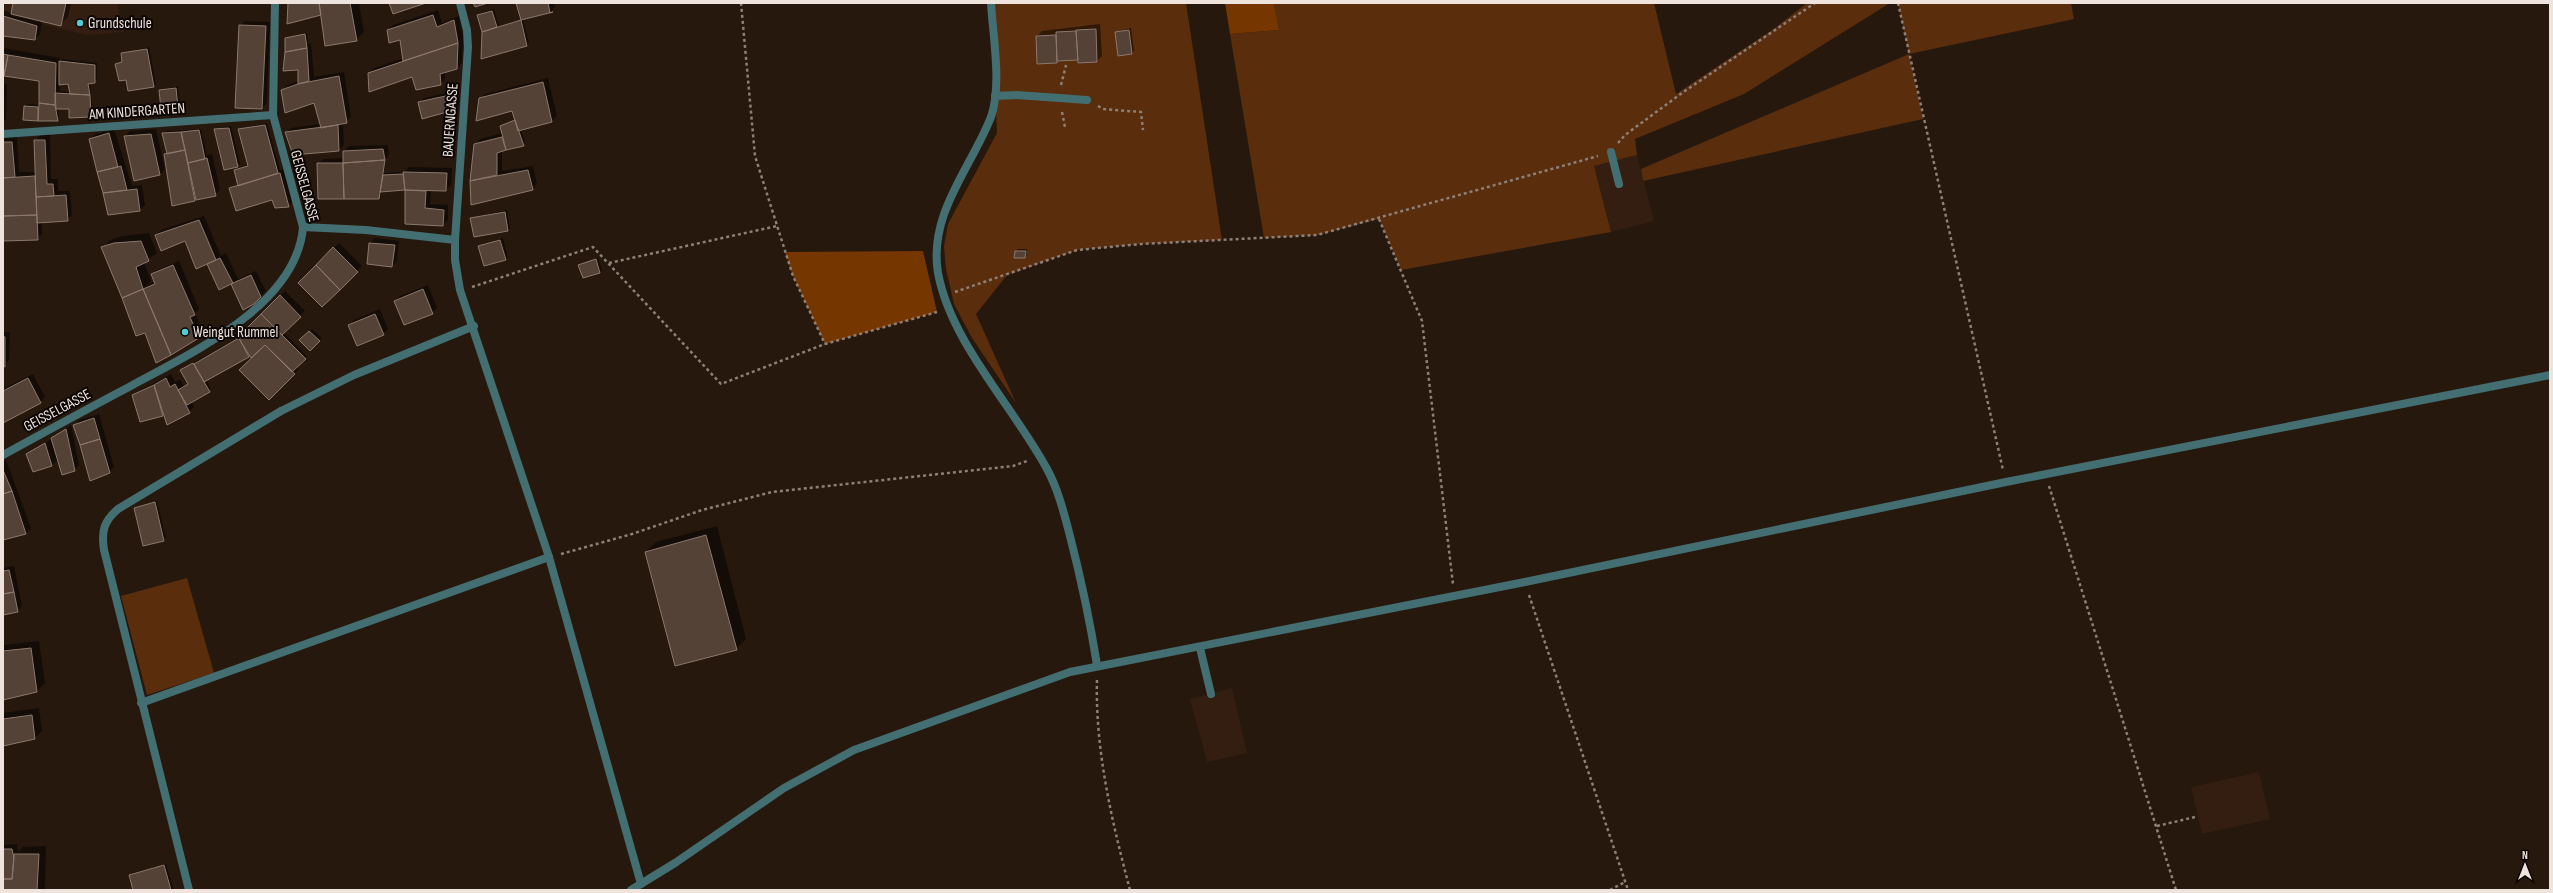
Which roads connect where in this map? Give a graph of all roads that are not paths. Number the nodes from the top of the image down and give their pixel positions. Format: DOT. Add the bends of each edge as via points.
graph roads {
  1 [pos="275,3"];
  2 [pos="460,3"];
  3 [pos="991,3"];
  4 [pos="995,96"];
  5 [pos="1087,100"];
  6 [pos="273,115"];
  7 [pos="3,134"];
  8 [pos="1611,152"];
  9 [pos="1619,184"];
  10 [pos="303,227"];
  11 [pos="455,240"];
  12 [pos="474,326"];
  13 [pos="2550,375"];
  14 [pos="3,455"];
  15 [pos="549,557"];
  16 [pos="1200,648"];
  17 [pos="1097,665"];
  18 [pos="1211,694"];
  19 [pos="141,703"];
  20 [pos="641,884"];
  21 [pos="189,890"];
  22 [pos="631,890"];
  1 -- 6 [label="street, GEISSELGASSE"];
  2 -- 11 [label="street, BAUERNGASSE" via="467,30 468,47"];
  3 -- 4 [label="street"];
  4 -- 5 [label="street"];
  4 -- 17 [label="street" via="991,116 944,213 936,251 943,296 947,309 1039,456 1060,501 1089,616"];
  6 -- 7 [label="street, AM KINDERGARTEN"];
  6 -- 10 [label="street, GEISSELGASSE"];
  8 -- 9 [label="street"];
  10 -- 11 [label="street" via="366,230"];
  10 -- 14 [label="street, GEISSELGASSE" via="301,246 281,281 260,304 224,334"];
  11 -- 12 [label="street, BAUERNGASSE" via="460,290"];
  12 -- 15 [label="street, BAUERNGASSE"];
  12 -- 19 [label="street" via="354,375 281,411 160,483 107,518 102,533 104,550"];
  13 -- 16 [label="street" via="2045,474"];
  15 -- 19 [label="street"];
  15 -- 20 [label="street, BAUERNGASSE"];
  16 -- 17 [label="street"];
  16 -- 18 [label="street"];
  17 -- 20 [label="street" via="1033,684 854,750 784,788"];
  19 -- 21 [label="street"];
  20 -- 22 [label="street"];
}
